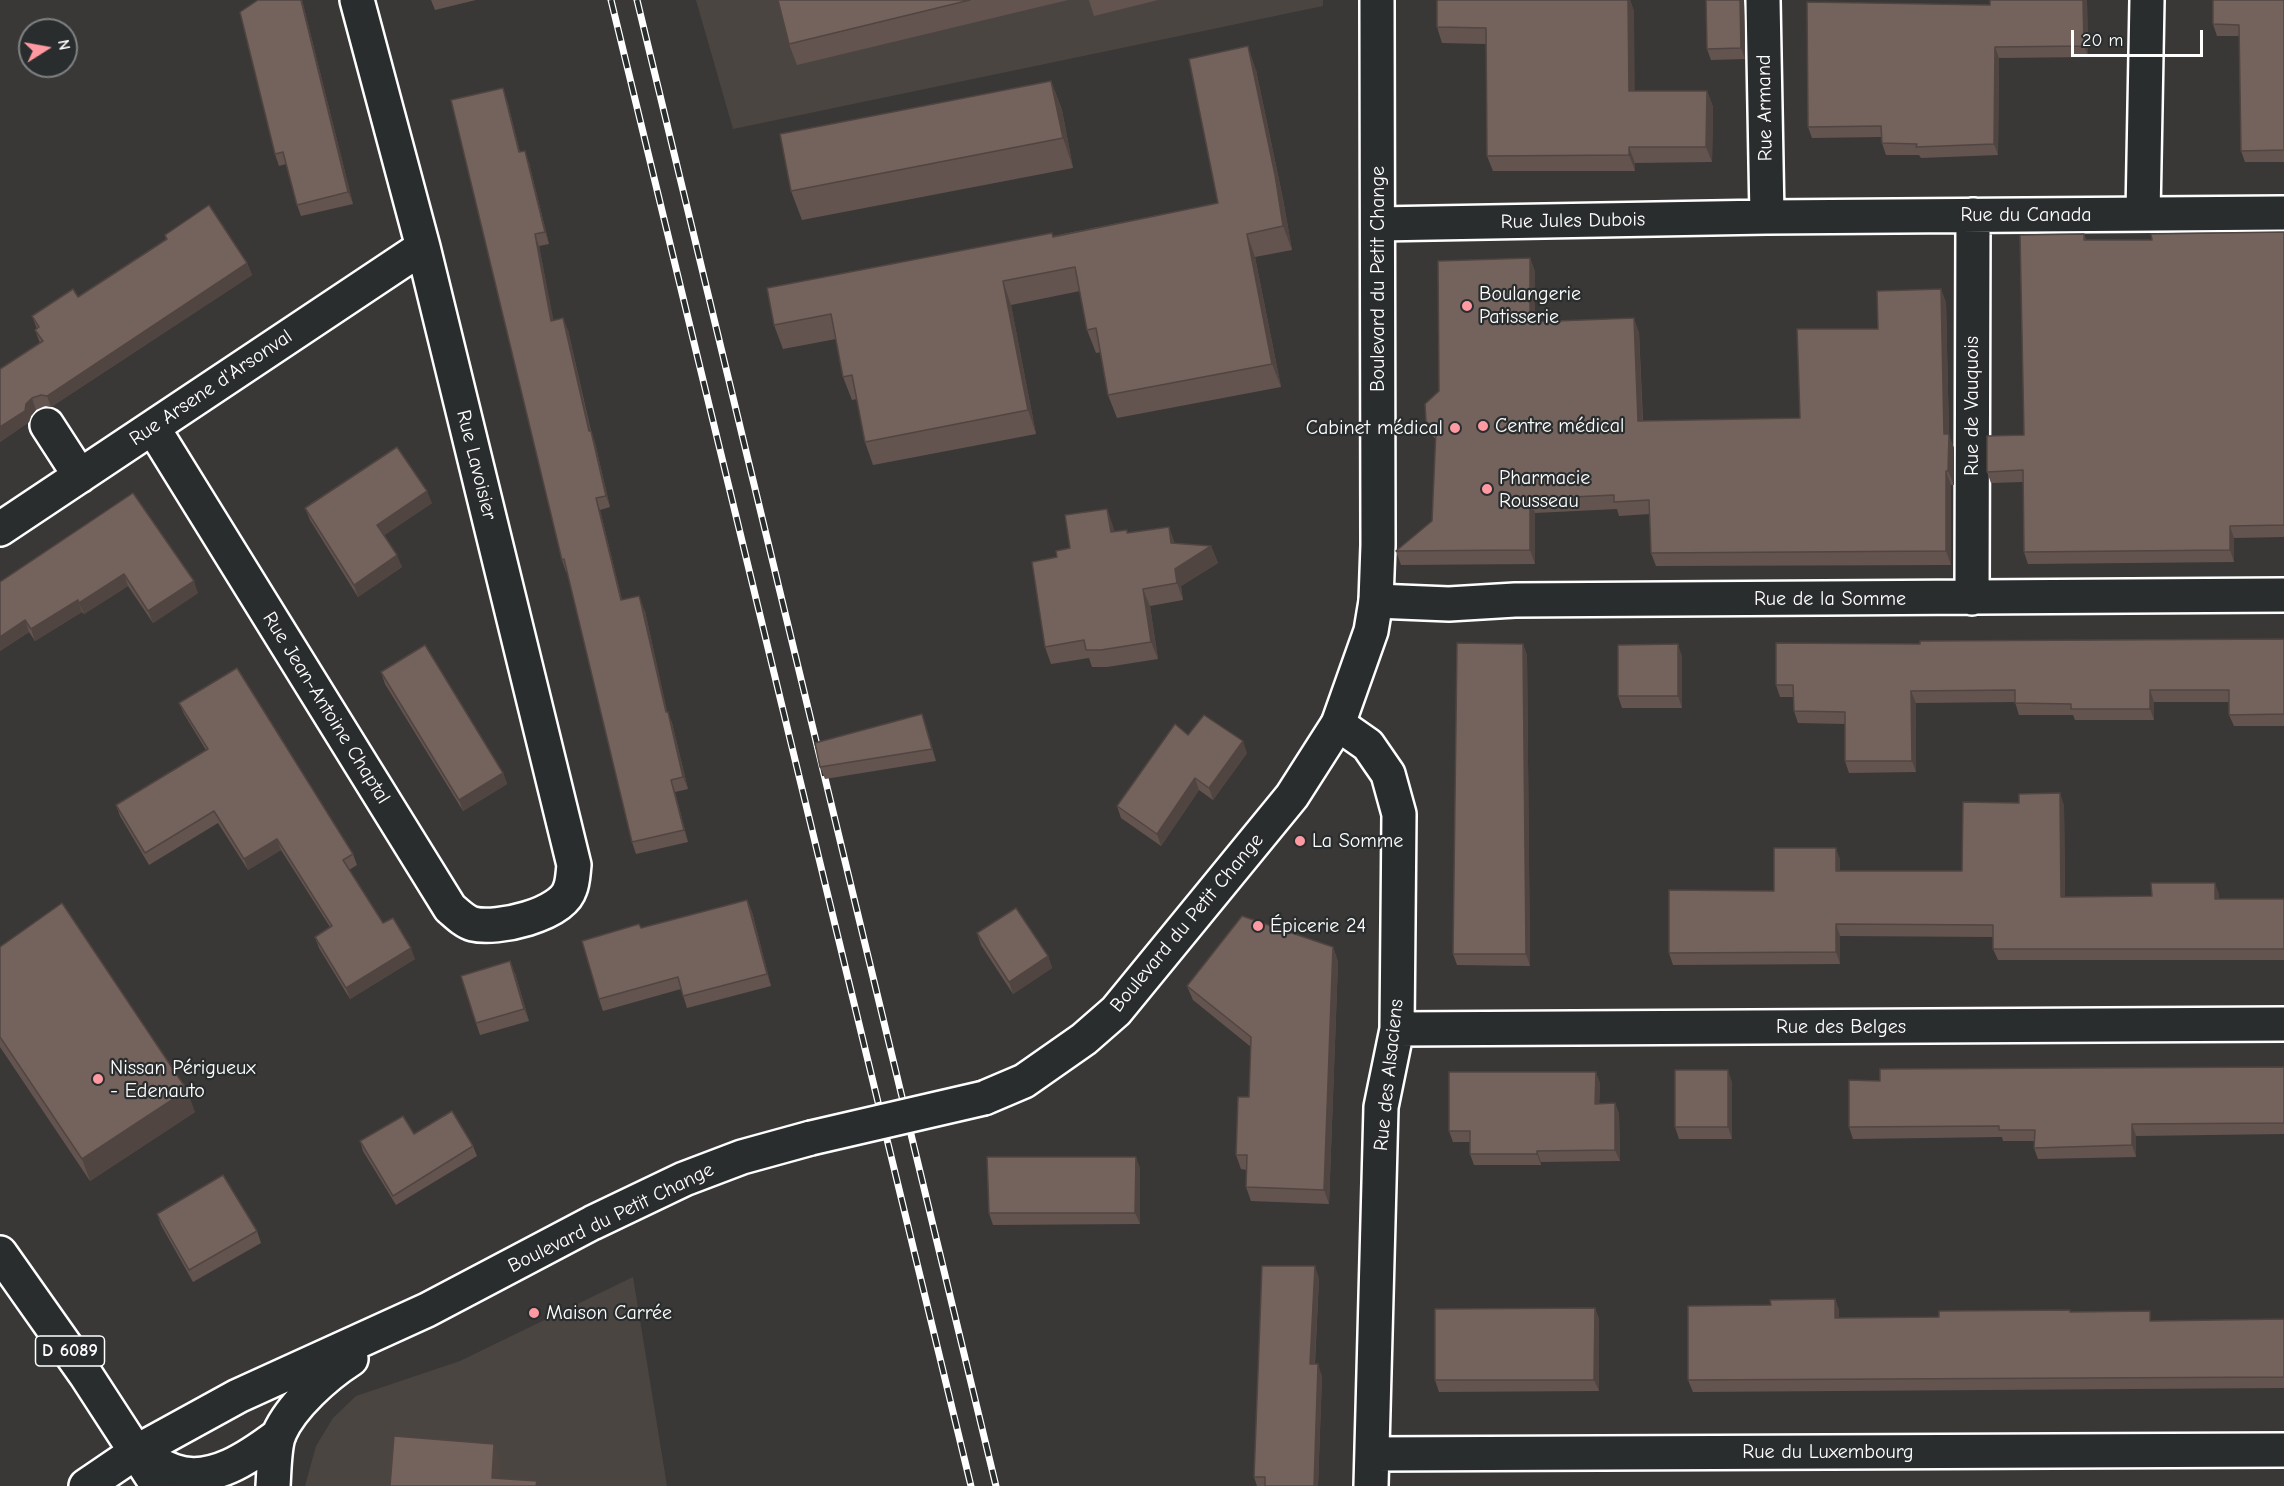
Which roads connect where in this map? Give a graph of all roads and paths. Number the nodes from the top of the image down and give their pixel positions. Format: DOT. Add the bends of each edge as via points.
graph roads {
  1 [pos="357,0"];
  2 [pos="1377,0"];
  3 [pos="1763,0"];
  4 [pos="2147,0"];
  5 [pos="2284,213"];
  6 [pos="2143,214"];
  7 [pos="1973,215"];
  8 [pos="1767,217"];
  9 [pos="1378,224"];
  10 [pos="423,247"];
  11 [pos="47,424"];
  12 [pos="153,428"];
  13 [pos="80,476"];
  14 [pos="0,530"];
  15 [pos="2284,595"];
  16 [pos="1972,598"];
  17 [pos="1376,601"];
  18 [pos="1338,724"];
  19 [pos="537,916"];
  20 [pos="2284,1024"];
  21 [pos="1397,1029"];
  22 [pos="0,1253"];
  23 [pos="427,1311"];
  24 [pos="279,1435"];
  25 [pos="2284,1450"];
  26 [pos="136,1452"];
  27 [pos="1372,1470"];
  28 [pos="86,1486"];
  29 [pos="158,1486"];
  30 [pos="273,1486"];
  1 -- 10 [label="street, Rue Lavoisier"];
  2 -- 9 [label="street, Boulevard du Petit Change"];
  3 -- 8 [label="street, Rue Armand"];
  4 -- 6 [label="street"];
  5 -- 6 [label="street, Rue du Canada"];
  6 -- 7 [label="street, Rue du Canada"];
  7 -- 8 [label="street, Rue du Canada"];
  7 -- 16 [label="street, Rue de Vauquois"];
  8 -- 9 [label="street, Rue Jules Dubois"];
  9 -- 17 [label="street, Boulevard du Petit Change"];
  10 -- 12 [label="street, Rue Arsene d'Arsonval"];
  10 -- 19 [label="street, Rue Lavoisier" via="573,865 570,891 557,905"];
  11 -- 13 [label="street"];
  12 -- 13 [label="street, Rue Arsene d'Arsonval"];
  12 -- 19 [label="street, Rue Jean-Antoine Chaptal" via="450,908 470,924 489,927"];
  13 -- 14 [label="street, Rue Arsene d'Arsonval"];
  15 -- 16 [label="street, Rue de la Somme"];
  16 -- 17 [label="street, Rue de la Somme" via="1515,600 1449,604"];
  17 -- 18 [label="street, Boulevard du Petit Change" via="1371,631"];
  18 -- 21 [label="street, Rue des Alsaciens" via="1375,754 1388,774 1399,814"];
  18 -- 23 [label="street, Boulevard du Petit Change, bridge" via="1292,796 1116,1011 1031,1076 984,1098 742,1156 592,1223"];
  20 -- 21 [label="street, Rue des Belges"];
  21 -- 27 [label="street, Rue des Alsaciens" via="1381,1107"];
  22 -- 26 [label="street, D 6089"];
  23 -- 24 [label="street" via="328,1373 299,1404"];
  23 -- 26 [label="street, Boulevard du Petit Change" via="238,1396"];
  24 -- 26 [label="street" via="251,1456 196,1475 174,1472"];
  24 -- 30 [label="street"];
  25 -- 27 [label="street, Rue du Luxembourg"];
  26 -- 28 [label="street, Boulevard du Petit Change"];
  26 -- 29 [label="street, D 6089"];
}
